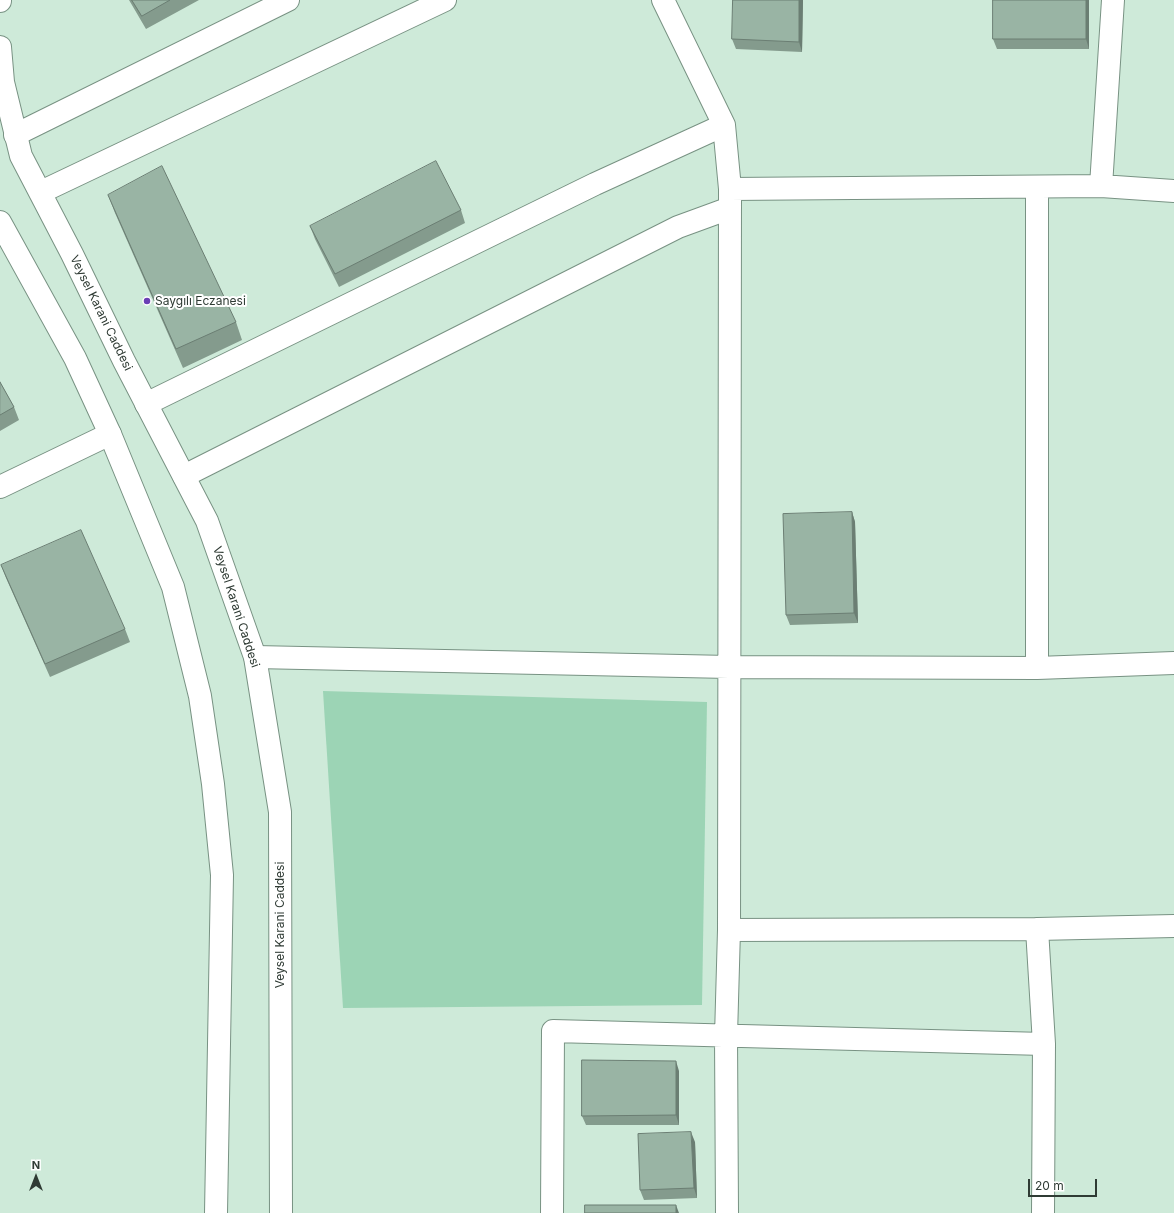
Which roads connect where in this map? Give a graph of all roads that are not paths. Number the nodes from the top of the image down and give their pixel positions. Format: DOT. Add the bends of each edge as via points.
graph roads {
  1 [pos="288,0"];
  2 [pos="445,0"];
  3 [pos="663,0"];
  4 [pos="1113,0"];
  5 [pos="0,47"];
  6 [pos="724,125"];
  7 [pos="15,135"];
  8 [pos="1101,186"];
  9 [pos="1037,187"];
  10 [pos="1174,191"];
  11 [pos="41,192"];
  12 [pos="730,199"];
  13 [pos="0,222"];
  14 [pos="146,404"];
  15 [pos="110,434"];
  16 [pos="184,476"];
  17 [pos="0,487"];
  18 [pos="255,657"];
  19 [pos="1174,664"];
  20 [pos="729,667"];
  21 [pos="1037,668"];
  22 [pos="1174,926"];
  23 [pos="1037,929"];
  24 [pos="729,930"];
  25 [pos="726,1036"];
  26 [pos="1044,1044"];
  27 [pos="216,1213"];
  28 [pos="281,1213"];
  29 [pos="552,1213"];
  30 [pos="727,1213"];
  31 [pos="1043,1213"];
  1 -- 7 [label="street"];
  2 -- 11 [label="street"];
  3 -- 6 [label="street"];
  4 -- 8 [label="street"];
  5 -- 7 [label="street, Veysel Karani Caddesi" via="3,82"];
  6 -- 12 [label="street"];
  6 -- 14 [label="street" via="595,184"];
  7 -- 11 [label="street, Veysel Karani Caddesi" via="21,156"];
  8 -- 9 [label="street"];
  8 -- 10 [label="street"];
  9 -- 12 [label="street"];
  9 -- 21 [label="street"];
  11 -- 14 [label="street, Veysel Karani Caddesi"];
  12 -- 16 [label="street"];
  12 -- 20 [label="street"];
  13 -- 15 [label="street" via="74,358"];
  14 -- 16 [label="street, Veysel Karani Caddesi"];
  15 -- 17 [label="street"];
  15 -- 27 [label="street" via="173,587 200,696 214,784 222,875"];
  16 -- 18 [label="street, Veysel Karani Caddesi" via="207,521"];
  18 -- 20 [label="street"];
  18 -- 28 [label="street, Veysel Karani Caddesi" via="280,812"];
  19 -- 21 [label="street"];
  20 -- 21 [label="street"];
  20 -- 24 [label="street"];
  22 -- 23 [label="street"];
  23 -- 24 [label="street"];
  23 -- 26 [label="street"];
  24 -- 25 [label="street"];
  25 -- 26 [label="street"];
  25 -- 29 [label="street" via="553,1031"];
  25 -- 30 [label="street"];
  26 -- 31 [label="street"];
}
